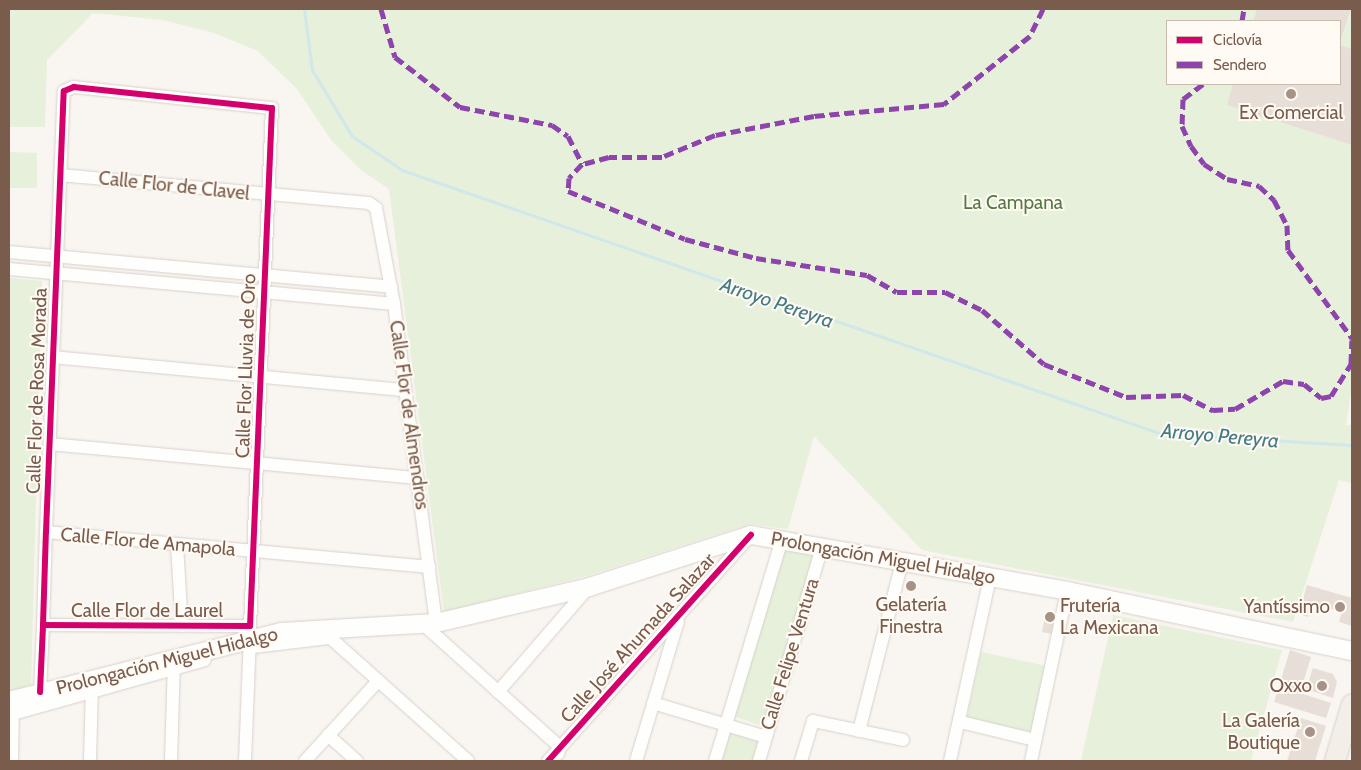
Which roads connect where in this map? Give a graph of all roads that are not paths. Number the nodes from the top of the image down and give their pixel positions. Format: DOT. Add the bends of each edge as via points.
graph roads {
  1 [pos="64,91"];
  2 [pos="60,175"];
  3 [pos="268,195"];
  4 [pos="376,208"];
  5 [pos="9,252"];
  6 [pos="57,257"];
  7 [pos="9,269"];
  8 [pos="56,273"];
  9 [pos="265,275"];
  10 [pos="391,286"];
  11 [pos="264,292"];
  12 [pos="394,304"];
  13 [pos="53,357"];
  14 [pos="261,377"];
  15 [pos="404,390"];
  16 [pos="50,444"];
  17 [pos="257,464"];
  18 [pos="417,478"];
  19 [pos="46,532"];
  20 [pos="751,535"];
  21 [pos="782,539"];
  22 [pos="177,544"];
  23 [pos="822,547"];
  24 [pos="254,552"];
  25 [pos="902,562"];
  26 [pos="429,567"];
  27 [pos="990,577"];
  28 [pos="589,587"];
  29 [pos="1067,591"];
  30 [pos="679,616"];
  31 [pos="430,624"];
  32 [pos="43,625"];
  33 [pos="182,626"];
  34 [pos="325,633"];
  35 [pos="250,637"];
  36 [pos="1352,651"];
  37 [pos="174,663"];
  38 [pos="378,680"];
  39 [pos="92,685"];
  40 [pos="40,692"];
  41 [pos="498,692"];
  42 [pos="653,704"];
  43 [pos="1352,704"];
  44 [pos="12,705"];
  45 [pos="962,722"];
  46 [pos="726,724"];
  47 [pos="860,731"];
  48 [pos="328,735"];
  49 [pos="766,737"];
  50 [pos="903,740"];
  51 [pos="1035,740"];
  52 [pos="560,747"];
  53 [pos="12,761"];
  54 [pos="90,761"];
  55 [pos="171,761"];
  56 [pos="245,761"];
  57 [pos="305,761"];
  58 [pos="357,761"];
  59 [pos="468,761"];
  60 [pos="548,761"];
  61 [pos="556,761"];
  62 [pos="636,761"];
  63 [pos="715,761"];
  64 [pos="759,761"];
  65 [pos="801,761"];
  66 [pos="950,761"];
  67 [pos="1031,761"];
  68 [pos="1335,761"];
  1 -- 2 [label="street, Calle Flor de Rosa Morada"];
  1 -- 3 [label="street, Calle Flor Lluvia de Oro" via="74,87 272,108"];
  2 -- 3 [label="street, Calle Flor de Clavel"];
  2 -- 6 [label="street, Calle Flor de Rosa Morada"];
  3 -- 4 [label="street, Calle Flor de Clavel" via="369,204"];
  3 -- 9 [label="street, Calle Flor Lluvia de Oro"];
  4 -- 10 [label="street, Calle Flor de Almendros"];
  5 -- 6 [label="street"];
  6 -- 8 [label="street, Calle Flor de Rosa Morada"];
  6 -- 9 [label="street"];
  7 -- 8 [label="street"];
  8 -- 11 [label="street"];
  8 -- 13 [label="street, Calle Flor de Rosa Morada"];
  9 -- 10 [label="street"];
  9 -- 11 [label="street, Calle Flor Lluvia de Oro"];
  10 -- 12 [label="street, Calle Flor de Almendros"];
  11 -- 12 [label="street"];
  11 -- 14 [label="street, Calle Flor Lluvia de Oro"];
  12 -- 15 [label="street, Calle Flor de Almendros"];
  13 -- 14 [label="street"];
  13 -- 16 [label="street, Calle Flor de Rosa Morada"];
  14 -- 15 [label="street"];
  14 -- 17 [label="street, Calle Flor Lluvia de Oro"];
  15 -- 18 [label="street, Calle Flor de Almendros"];
  16 -- 17 [label="street"];
  16 -- 19 [label="street, Calle Flor de Rosa Morada"];
  17 -- 18 [label="street"];
  17 -- 24 [label="street, Calle Flor Lluvia de Oro"];
  18 -- 26 [label="street, Calle Flor de Almendros"];
  19 -- 22 [label="street, Calle Flor de Amapola"];
  19 -- 32 [label="street, Calle Flor de Rosa Morada"];
  20 -- 21 [label="main road, Prolongación Miguel Hidalgo"];
  20 -- 28 [label="main road, Prolongación Miguel Hidalgo"];
  20 -- 30 [label="street, Calle José Ahumada Salazar"];
  21 -- 23 [label="main road, Prolongación Miguel Hidalgo"];
  21 -- 46 [label="street"];
  22 -- 24 [label="street, Calle Flor de Amapola"];
  22 -- 33 [label="street"];
  23 -- 25 [label="main road, Prolongación Miguel Hidalgo"];
  23 -- 49 [label="street, Calle Felipe Ventura"];
  24 -- 26 [label="street, Calle Flor de Amapola"];
  24 -- 35 [label="street, Calle Flor Lluvia de Oro"];
  25 -- 27 [label="main road, Prolongación Miguel Hidalgo"];
  25 -- 47 [label="street"];
  26 -- 31 [label="street, Calle Flor de Almendros"];
  27 -- 29 [label="main road, Prolongación Miguel Hidalgo"];
  27 -- 45 [label="street"];
  28 -- 31 [label="main road, Prolongación Miguel Hidalgo"];
  28 -- 41 [label="street"];
  29 -- 36 [label="main road, Prolongación Miguel Hidalgo"];
  29 -- 51 [label="street"];
  30 -- 42 [label="street"];
  30 -- 52 [label="street, Calle José Ahumada Salazar"];
  31 -- 34 [label="main road, Prolongación Miguel Hidalgo"];
  31 -- 41 [label="street"];
  32 -- 33 [label="street, Calle Flor de Laurel"];
  32 -- 40 [label="street, Calle Flor de Rosa Morada"];
  33 -- 35 [label="street, Calle Flor de Laurel"];
  34 -- 35 [label="main road, Prolongación Miguel Hidalgo"];
  34 -- 38 [label="street"];
  35 -- 37 [label="main road, Prolongación Miguel Hidalgo"];
  35 -- 56 [label="street, Calle Flor Lluvia de Oro"];
  37 -- 39 [label="main road, Prolongación Miguel Hidalgo"];
  37 -- 55 [label="street"];
  38 -- 48 [label="street"];
  38 -- 59 [label="street"];
  39 -- 40 [label="main road, Prolongación Miguel Hidalgo"];
  39 -- 44 [label="street"];
  39 -- 54 [label="street"];
  40 -- 44 [label="main road, Prolongación Miguel Hidalgo"];
  41 -- 52 [label="street"];
  42 -- 46 [label="street"];
  42 -- 62 [label="street"];
  43 -- 68 [label="main road"];
  44 -- 53 [label="street"];
  45 -- 51 [label="street"];
  45 -- 66 [label="street"];
  46 -- 49 [label="street"];
  46 -- 63 [label="street"];
  47 -- 50 [label="street"];
  47 -- 65 [label="street" via="813,722"];
  48 -- 57 [label="street"];
  48 -- 58 [label="street"];
  49 -- 64 [label="street, Calle Felipe Ventura"];
  51 -- 67 [label="street"];
  52 -- 60 [label="street, Calle José Ahumada Salazar"];
  52 -- 61 [label="street"];
}
